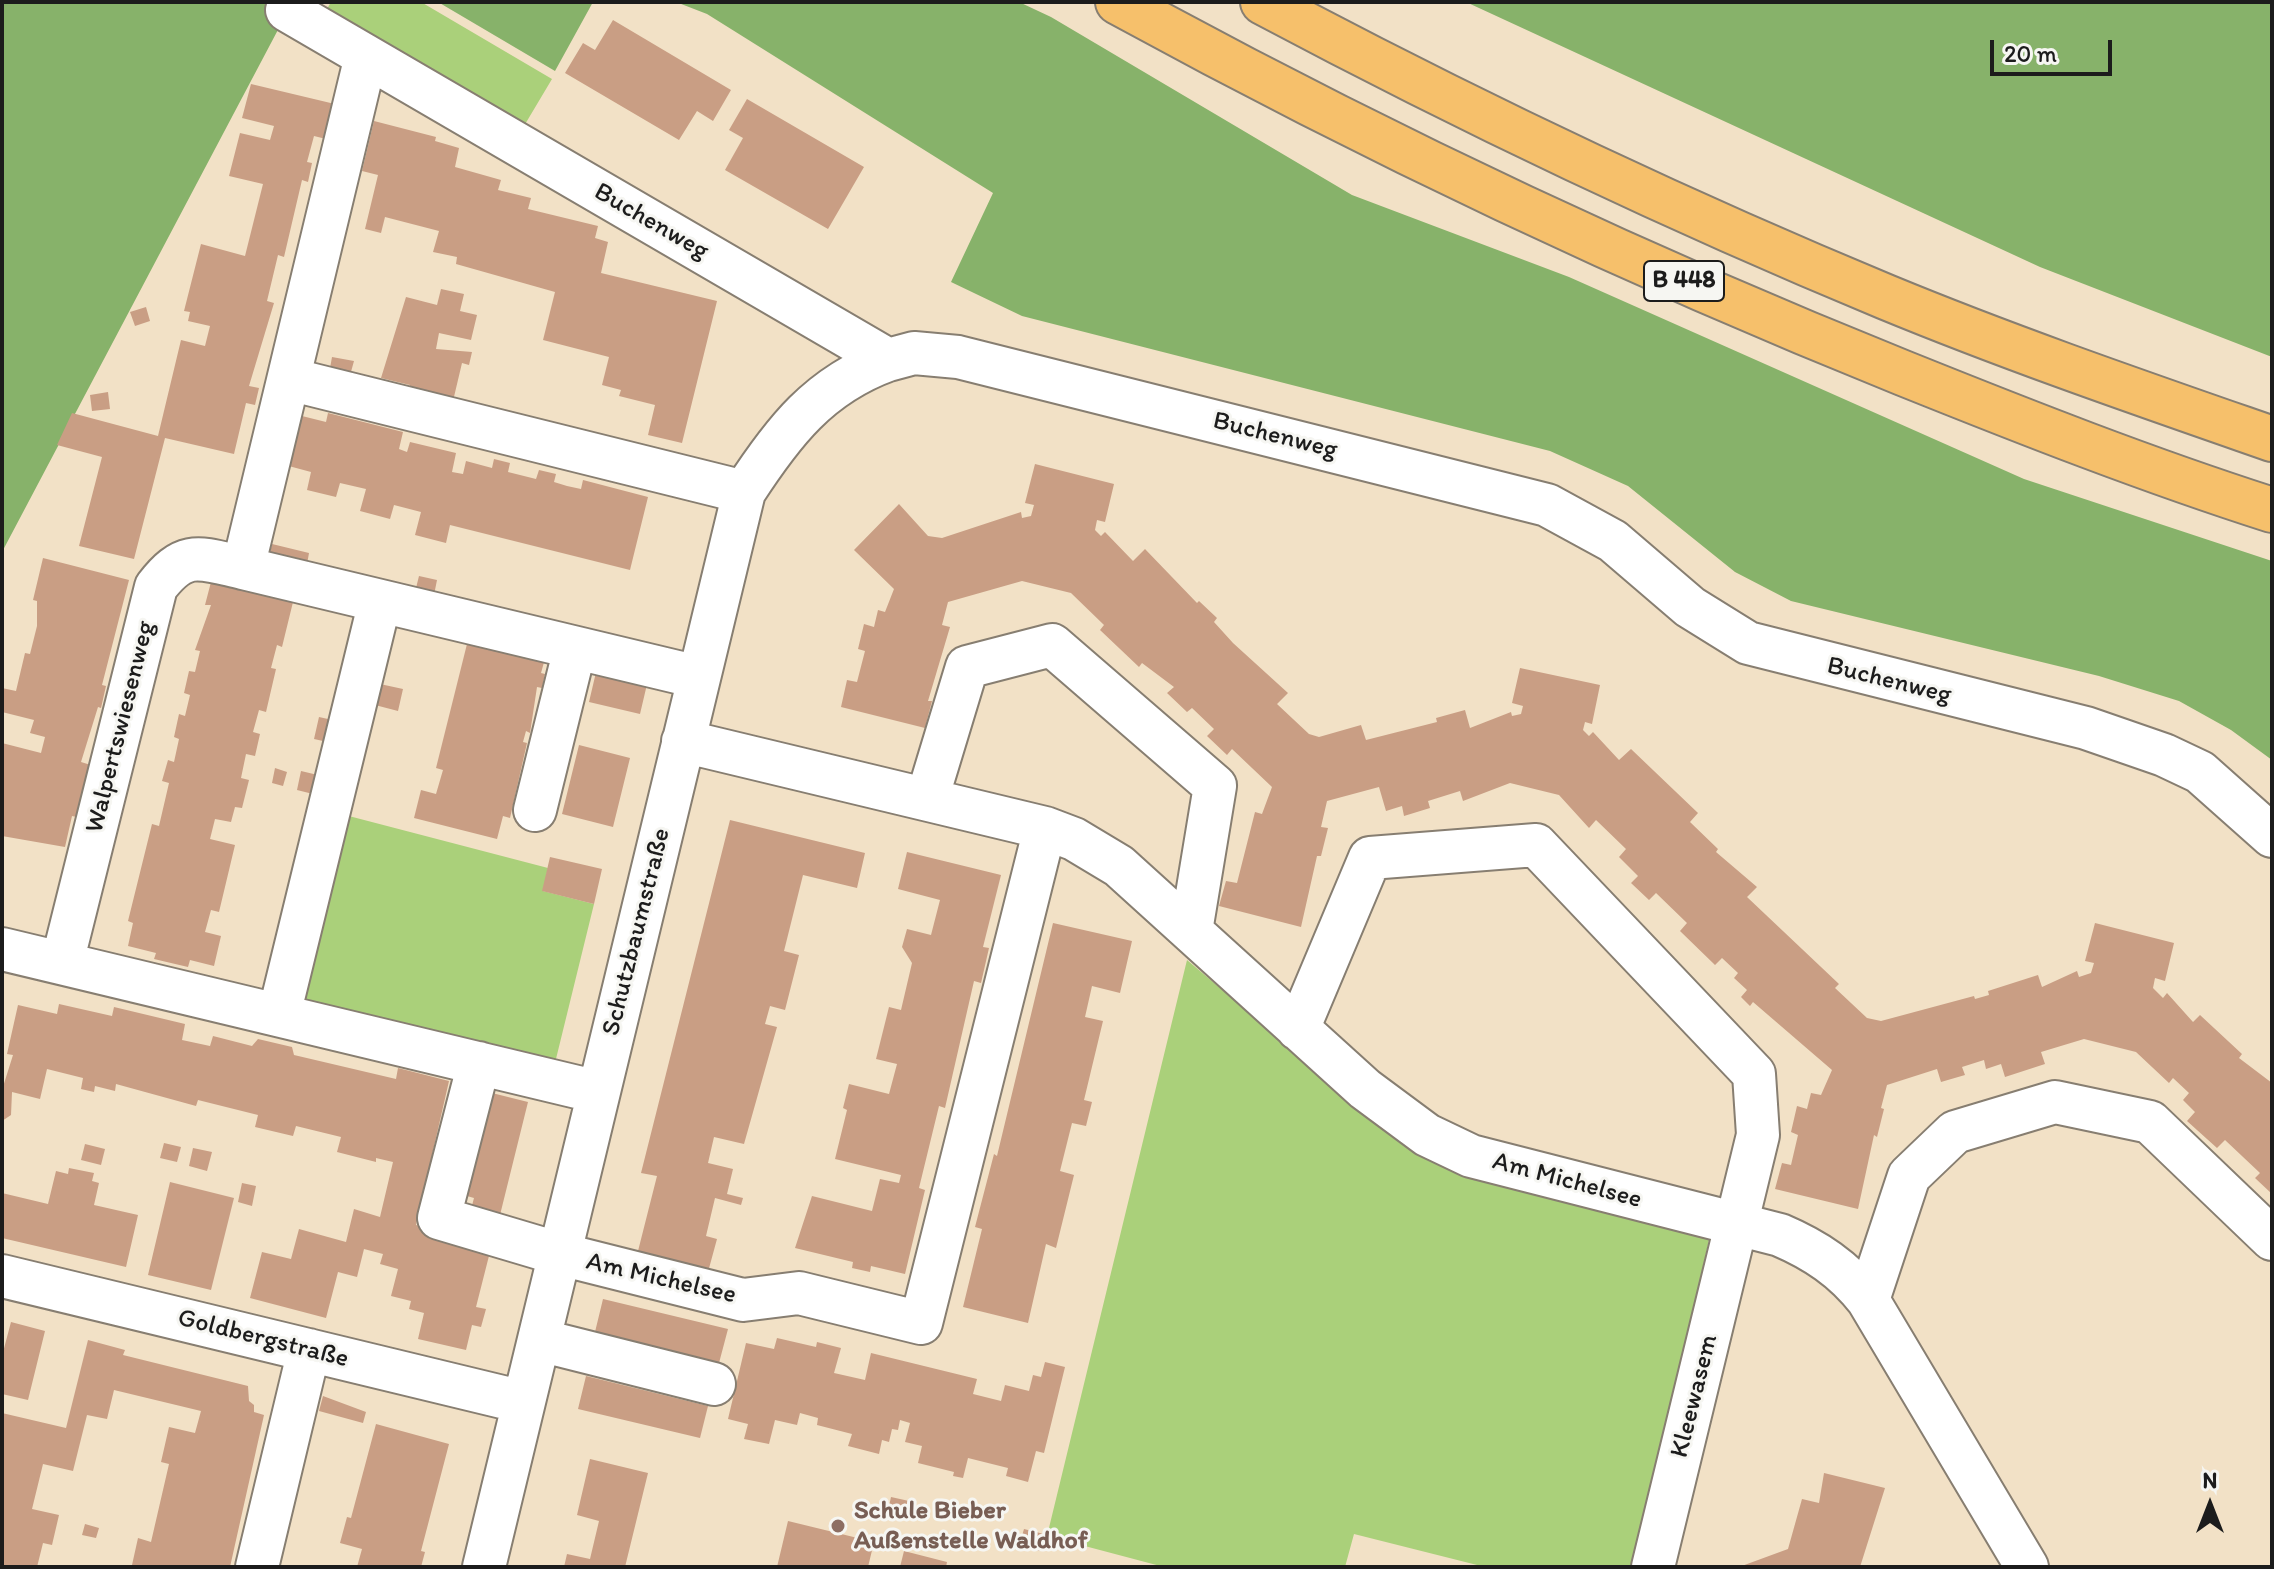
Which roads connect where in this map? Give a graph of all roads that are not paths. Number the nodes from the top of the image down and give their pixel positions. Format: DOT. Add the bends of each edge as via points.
graph roads {
  1 [pos="1118,2"];
  2 [pos="1263,2"];
  3 [pos="287,10"];
  4 [pos="366,56"];
  5 [pos="888,360"];
  6 [pos="289,379"];
  7 [pos="2272,439"];
  8 [pos="744,492"];
  9 [pos="2272,510"];
  10 [pos="243,568"];
  11 [pos="380,601"];
  12 [pos="575,648"];
  13 [pos="698,677"];
  14 [pos="683,741"];
  15 [pos="927,799"];
  16 [pos="535,810"];
  17 [pos="1045,828"];
  18 [pos="2272,836"];
  19 [pos="1191,931"];
  20 [pos="2,949"];
  21 [pos="62,963"];
  22 [pos="279,1015"];
  23 [pos="1298,1029"];
  24 [pos="479,1063"];
  25 [pos="598,1092"];
  26 [pos="1737,1225"];
  27 [pos="2272,1239"];
  28 [pos="560,1254"];
  29 [pos="2,1276"];
  30 [pos="1868,1300"];
  31 [pos="539,1340"];
  32 [pos="309,1350"];
  33 [pos="714,1384"];
  34 [pos="523,1402"];
  35 [pos="257,1567"];
  36 [pos="484,1567"];
  37 [pos="1653,1567"];
  38 [pos="2027,1567"];
  1 -- 9 [label="main road, B 448" via="1393,145 1716,295 1995,410"];
  2 -- 7 [label="main road, B 448" via="1450,99 1888,298"];
  3 -- 4 [label="street, Buchenweg"];
  4 -- 5 [label="street, Buchenweg"];
  4 -- 6 [label="street"];
  5 -- 8 [label="street, Schutzbaumstraße" via="862,369 821,395 770,452"];
  5 -- 18 [label="street, Buchenweg" via="914,353 958,357 1547,505 1613,541 1690,607 1748,643 2086,728 2164,755 2200,772"];
  6 -- 8 [label="street"];
  6 -- 10 [label="street"];
  8 -- 13 [label="street, Schutzbaumstraße"];
  10 -- 11 [label="street, Walpertswiesenweg"];
  10 -- 21 [label="street, Walpertswiesenweg" via="184,559 156,587"];
  11 -- 12 [label="street, Walpertswiesenweg"];
  11 -- 22 [label="street"];
  12 -- 13 [label="street, Walpertswiesenweg"];
  12 -- 16 [label="street"];
  13 -- 14 [label="street, Schutzbaumstraße"];
  14 -- 15 [label="street, Am Michelsee"];
  14 -- 25 [label="street, Schutzbaumstraße"];
  15 -- 17 [label="street, Am Michelsee"];
  15 -- 19 [label="street" via="967,667 1052,645 1215,786"];
  17 -- 19 [label="street, Am Michelsee" via="1119,866"];
  17 -- 28 [label="street, Am Michelsee" via="921,1323 799,1293 743,1300"];
  19 -- 23 [label="street, Am Michelsee"];
  20 -- 21 [label="street"];
  21 -- 22 [label="street"];
  22 -- 24 [label="street"];
  23 -- 26 [label="street, Am Michelsee" via="1396,1114 1471,1156"];
  23 -- 26 [label="street, Kleewasem" via="1370,858 1536,845 1754,1074 1758,1135"];
  24 -- 25 [label="street"];
  24 -- 28 [label="street" via="439,1218"];
  25 -- 28 [label="street, Schutzbaumstraße"];
  26 -- 30 [label="street, Am Michelsee" via="1807,1246 1854,1282"];
  26 -- 37 [label="street, Kleewasem"];
  27 -- 30 [label="street" via="2150,1122 2055,1102 1955,1132 1909,1176"];
  28 -- 31 [label="street, Schutzbaumstraße"];
  29 -- 32 [label="street, Goldbergstraße"];
  30 -- 38 [label="street, Am Michelsee"];
  31 -- 33 [label="street"];
  31 -- 34 [label="street, Schutzbaumstraße"];
  32 -- 34 [label="street, Goldbergstraße"];
  32 -- 35 [label="street"];
  34 -- 36 [label="street, Schutzbaumstraße"];
}
